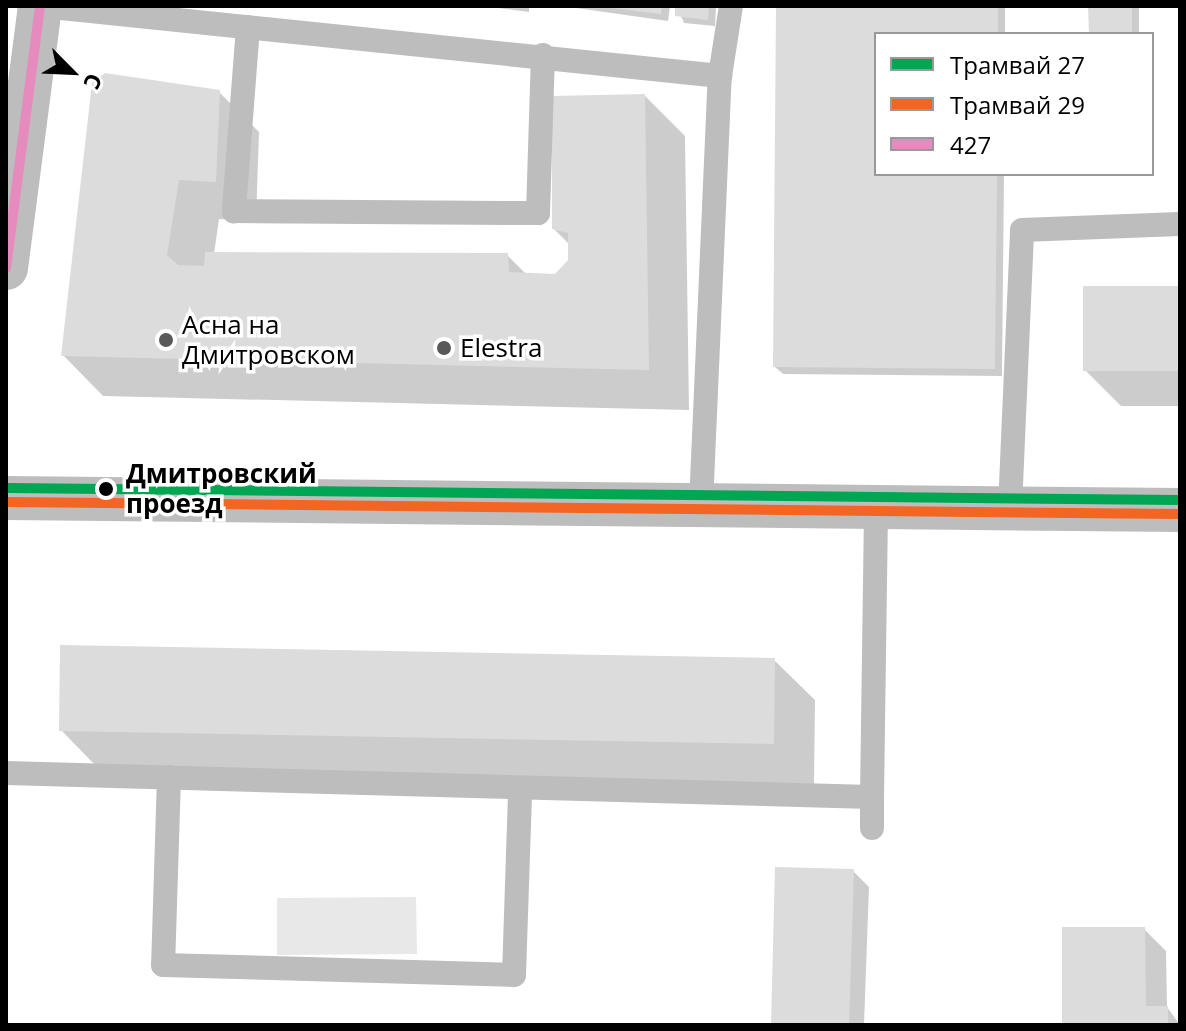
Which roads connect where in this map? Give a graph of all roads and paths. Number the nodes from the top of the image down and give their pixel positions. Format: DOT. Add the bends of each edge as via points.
graph roads {
  1 [pos="41,6"];
  2 [pos="731,6"];
  3 [pos="248,27"];
  4 [pos="543,55"];
  5 [pos="720,76"];
  6 [pos="1180,224"];
  7 [pos="6,268"];
  8 [pos="6,498"];
  9 [pos="701,505"];
  10 [pos="876,507"];
  11 [pos="1010,508"];
  12 [pos="1180,510"];
  13 [pos="6,773"];
  14 [pos="169,777"];
  15 [pos="520,791"];
  16 [pos="872,797"];
  17 [pos="872,828"];
  1 -- 3 [label="lane"];
  1 -- 7 [label="street"];
  2 -- 5 [label="lane"];
  3 -- 4 [label="lane"];
  3 -- 4 [label="lane" via="234,211 538,213"];
  4 -- 5 [label="lane"];
  5 -- 9 [label="lane"];
  6 -- 11 [label="lane" via="1022,230"];
  8 -- 9 [label="street"];
  9 -- 10 [label="street"];
  10 -- 11 [label="street"];
  10 -- 16 [label="lane"];
  11 -- 12 [label="street"];
  13 -- 14 [label="lane"];
  14 -- 15 [label="lane"];
  14 -- 15 [label="lane" via="163,965 514,975"];
  15 -- 16 [label="lane"];
  16 -- 17 [label="lane"];
}
